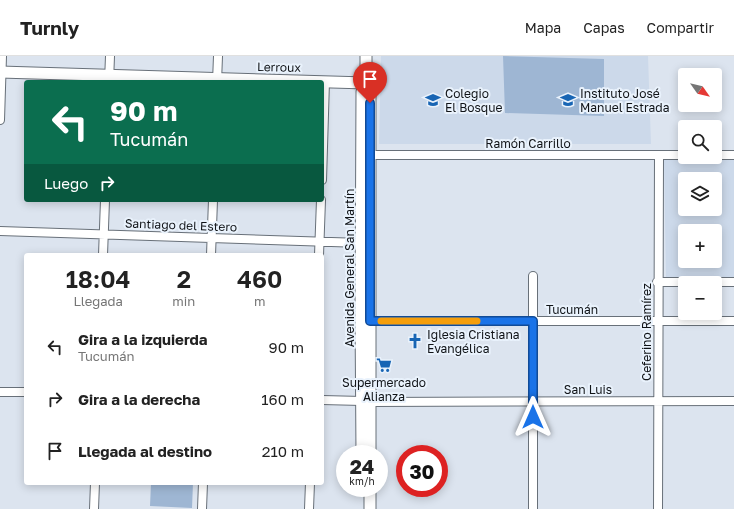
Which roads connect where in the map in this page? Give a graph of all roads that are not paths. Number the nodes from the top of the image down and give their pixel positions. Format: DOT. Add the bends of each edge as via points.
graph roads {
  1 [pos="2,56"];
  2 [pos="110,56"];
  3 [pos="218,56"];
  4 [pos="366,56"];
  5 [pos="1,72"];
  6 [pos="110,78"];
  7 [pos="217,80"];
  8 [pos="325,81"];
  9 [pos="366,83"];
  10 [pos="324,114"];
  11 [pos="0,120"];
  12 [pos="658,155"];
  13 [pos="678,155"];
  14 [pos="722,155"];
  15 [pos="734,155"];
  16 [pos="371,156"];
  17 [pos="105,202"];
  18 [pos="213,202"];
  19 [pos="321,202"];
  20 [pos="0,231"];
  21 [pos="104,234"];
  22 [pos="212,238"];
  23 [pos="320,242"];
  24 [pos="362,243"];
  25 [pos="103,253"];
  26 [pos="212,253"];
  27 [pos="319,253"];
  28 [pos="533,276"];
  29 [pos="657,282"];
  30 [pos="734,282"];
  31 [pos="366,321"];
  32 [pos="533,321"];
  33 [pos="657,321"];
  34 [pos="734,321"];
  35 [pos="0,392"];
  36 [pos="24,392"];
  37 [pos="324,400"];
  38 [pos="658,401"];
  39 [pos="734,401"];
  40 [pos="366,402"];
  41 [pos="533,402"];
  42 [pos="363,445"];
  43 [pos="369,445"];
  44 [pos="95,485"];
  45 [pos="203,485"];
  46 [pos="310,485"];
  47 [pos="362,497"];
  48 [pos="370,497"];
  49 [pos="94,509"];
  50 [pos="202,509"];
  51 [pos="309,509"];
  52 [pos="362,509"];
  53 [pos="370,509"];
  54 [pos="533,509"];
  55 [pos="658,509"];
  1 -- 5 [label="street"];
  2 -- 6 [label="street"];
  3 -- 7 [label="street"];
  4 -- 9 [label="main road, Avenida General San Martín"];
  5 -- 6 [label="main road, Lerroux"];
  5 -- 11 [label="street"];
  6 -- 7 [label="main road, Lerroux"];
  8 -- 9 [label="main road, Lerroux"];
  8 -- 10 [label="street"];
  9 -- 16 [label="main road, Avenida General San Martín" via="370,92"];
  9 -- 24 [label="main road, Avenida General San Martín" via="362,92"];
  12 -- 13 [label="street, Ramón Carrillo"];
  12 -- 16 [label="street, Ramón Carrillo"];
  12 -- 29 [label="street, Ceferino Ramírez"];
  14 -- 15 [label="street"];
  16 -- 31 [label="main road, Avenida General San Martín"];
  17 -- 21 [label="street"];
  18 -- 22 [label="street"];
  19 -- 23 [label="street"];
  20 -- 21 [label="street, Santiago del Estero"];
  21 -- 22 [label="street, Santiago del Estero"];
  21 -- 25 [label="street"];
  22 -- 23 [label="street, Santiago del Estero"];
  22 -- 26 [label="street"];
  23 -- 24 [label="street, Santiago del Estero"];
  23 -- 27 [label="street"];
  24 -- 31 [label="main road, Avenida General San Martín"];
  28 -- 32 [label="street"];
  29 -- 30 [label="street"];
  29 -- 33 [label="street, Ceferino Ramírez"];
  31 -- 32 [label="street, Tucumán"];
  31 -- 40 [label="main road, Avenida General San Martín"];
  32 -- 33 [label="street, Tucumán"];
  32 -- 41 [label="street"];
  33 -- 34 [label="street, Tucumán"];
  33 -- 38 [label="street, Ceferino Ramírez"];
  35 -- 36 [label="street"];
  37 -- 40 [label="street, San Luis"];
  38 -- 39 [label="street, San Luis"];
  38 -- 41 [label="street, San Luis"];
  38 -- 55 [label="street, Ceferino Ramírez"];
  40 -- 41 [label="street, San Luis"];
  40 -- 42 [label="main road, Avenida General San Martín"];
  40 -- 43 [label="main road, Avenida General San Martín"];
  41 -- 54 [label="street"];
  44 -- 49 [label="street"];
  45 -- 50 [label="street"];
  46 -- 51 [label="street"];
  47 -- 52 [label="main road"];
  48 -- 53 [label="main road"];
}
